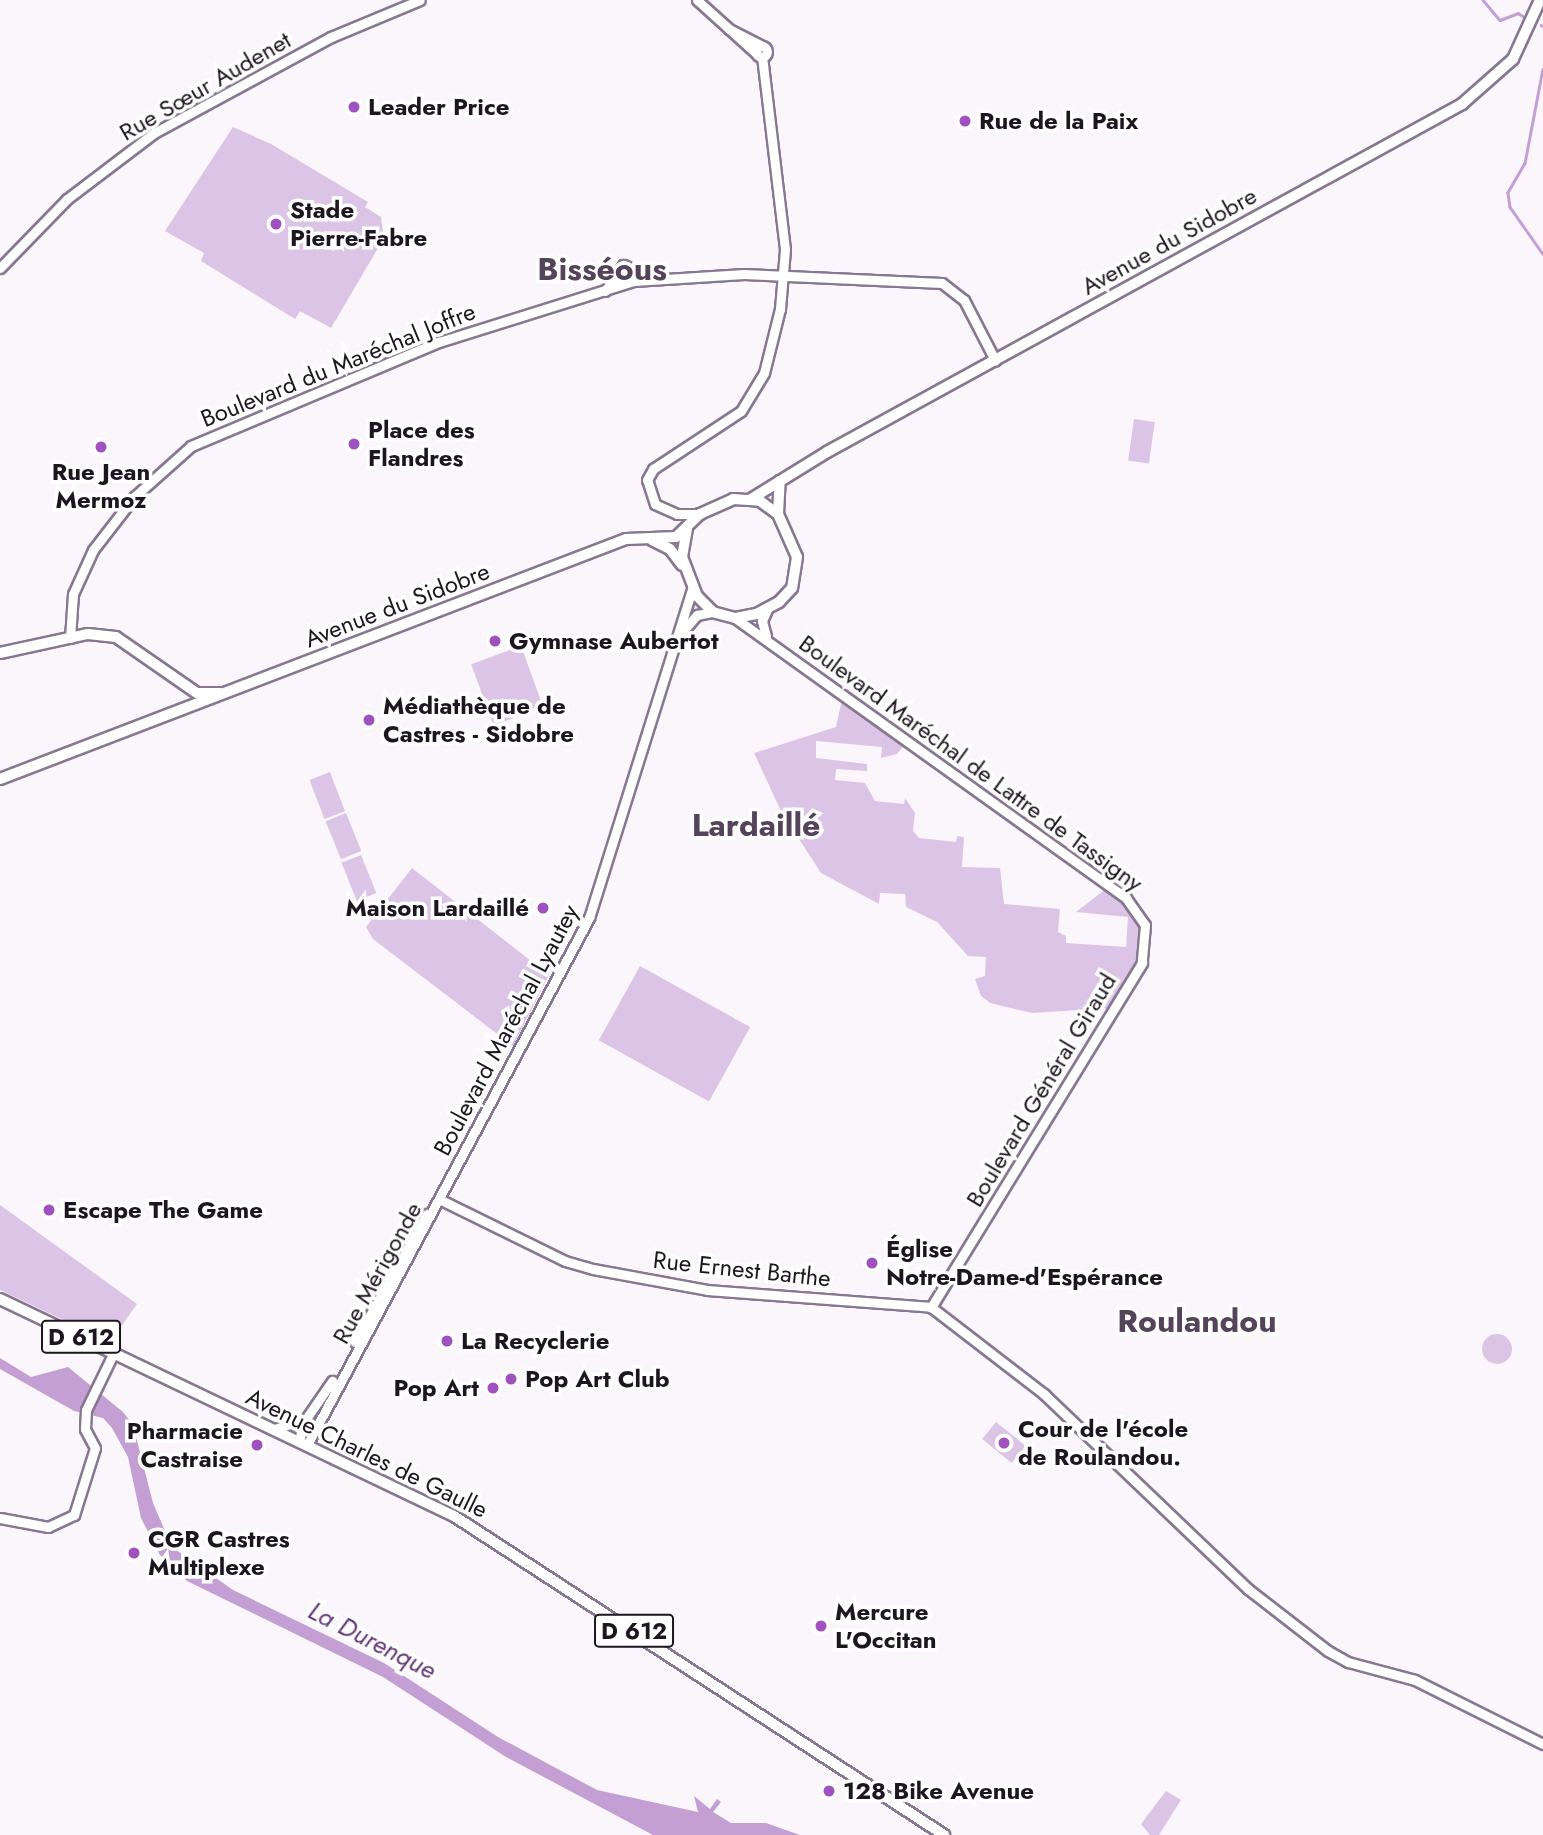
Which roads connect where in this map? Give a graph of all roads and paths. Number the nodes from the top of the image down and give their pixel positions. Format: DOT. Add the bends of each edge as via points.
graph roads {
  1 [pos="420,0"];
  2 [pos="697,0"];
  3 [pos="1540,0"];
  4 [pos="0,268"];
  5 [pos="635,268"];
  6 [pos="617,275"];
  7 [pos="780,275"];
  8 [pos="657,278"];
  9 [pos="632,283"];
  10 [pos="605,291"];
  11 [pos="995,360"];
  12 [pos="780,481"];
  13 [pos="751,499"];
  14 [pos="700,513"];
  15 [pos="778,513"];
  16 [pos="677,514"];
  17 [pos="687,529"];
  18 [pos="639,537"];
  19 [pos="685,569"];
  20 [pos="693,587"];
  21 [pos="767,610"];
  22 [pos="713,612"];
  23 [pos="735,618"];
  24 [pos="679,637"];
  25 [pos="70,638"];
  26 [pos="767,638"];
  27 [pos="0,653"];
  28 [pos="243,686"];
  29 [pos="188,688"];
  30 [pos="172,713"];
  31 [pos="0,779"];
  32 [pos="1145,925"];
  33 [pos="439,1199"];
  34 [pos="0,1299"];
  35 [pos="931,1307"];
  36 [pos="114,1352"];
  37 [pos="306,1419"];
  38 [pos="274,1429"];
  39 [pos="303,1444"];
  40 [pos="0,1518"];
  41 [pos="1543,1744"];
  42 [pos="944,1835"];
  1 -- 4 [label="street, Rue Sœur Audenet" via="331,37 154,133 67,199"];
  2 -- 7 [label="street" via="761,53 785,249"];
  3 -- 11 [label="main road, Avenue du Sidobre" via="1513,59 1462,104"];
  5 -- 6 [label="street" via="623,265"];
  5 -- 8 [label="street, Boulevard du Maréchal Joffre"];
  5 -- 9 [label="street"];
  6 -- 9 [label="street"];
  6 -- 10 [label="street"];
  7 -- 8 [label="street, Boulevard du Maréchal Joffre"];
  7 -- 11 [label="street, Boulevard du Maréchal Joffre" via="947,285 964,300"];
  7 -- 16 [label="street" via="780,309 764,373 741,411 653,469 647,480 655,504"];
  8 -- 9 [label="street, Boulevard du Maréchal Joffre"];
  9 -- 10 [label="street, Boulevard du Maréchal Joffre"];
  10 -- 25 [label="street, Boulevard du Maréchal Joffre" via="392,359 191,446 134,497 93,550 73,594"];
  11 -- 12 [label="main road, Avenue du Sidobre"];
  12 -- 13 [label="main road, Avenue du Sidobre"];
  12 -- 15 [label="main road"];
  13 -- 14 [label="main road" via="733,499"];
  13 -- 15 [label="main road"];
  14 -- 16 [label="street"];
  14 -- 17 [label="main road"];
  15 -- 21 [label="main road" via="796,552 797,571 787,596"];
  16 -- 17 [label="street"];
  17 -- 18 [label="main road, Avenue du Sidobre" via="667,538"];
  17 -- 19 [label="main road" via="681,548"];
  18 -- 19 [label="main road" via="666,546"];
  18 -- 28 [label="main road, Avenue du Sidobre"];
  19 -- 20 [label="main road"];
  20 -- 22 [label="main road"];
  20 -- 24 [label="street, Boulevard Maréchal Lyautey"];
  21 -- 23 [label="main road"];
  21 -- 26 [label="street" via="762,624"];
  22 -- 23 [label="main road"];
  22 -- 24 [label="street" via="693,618"];
  23 -- 26 [label="street, Boulevard Maréchal de Lattre de Tassigny"];
  24 -- 33 [label="street, Boulevard Maréchal Lyautey" via="589,918"];
  25 -- 27 [label="main road"];
  25 -- 29 [label="main road" via="99,634 125,640"];
  26 -- 32 [label="street, Boulevard Maréchal de Lattre de Tassigny" via="1126,898"];
  28 -- 29 [label="main road" via="209,695"];
  28 -- 30 [label="main road, Avenue du Sidobre"];
  29 -- 30 [label="main road" via="187,705"];
  30 -- 31 [label="main road, Avenue du Sidobre"];
  32 -- 35 [label="street, Boulevard Général Giraud" via="1142,962"];
  33 -- 35 [label="street, Rue Ernest Barthe" via="565,1261 593,1269 707,1290"];
  33 -- 37 [label="street, Rue Mérigonde"];
  33 -- 39 [label="street, Rue Mérigonde"];
  34 -- 36 [label="main road, Avenue Charles de Gaulle / D 612"];
  35 -- 41 [label="street" via="1044,1394 1248,1589 1328,1651 1348,1662 1415,1680"];
  36 -- 38 [label="main road, Avenue Charles de Gaulle / D 612"];
  36 -- 40 [label="street" via="86,1410 85,1429 95,1448 74,1515 48,1527"];
  37 -- 38 [label="street"];
  37 -- 39 [label="street, Rue Mérigonde"];
  38 -- 39 [label="main road, Avenue Charles de Gaulle / D 612"];
  39 -- 42 [label="main road, Avenue Charles de Gaulle / D 612" via="477,1530"];
}
